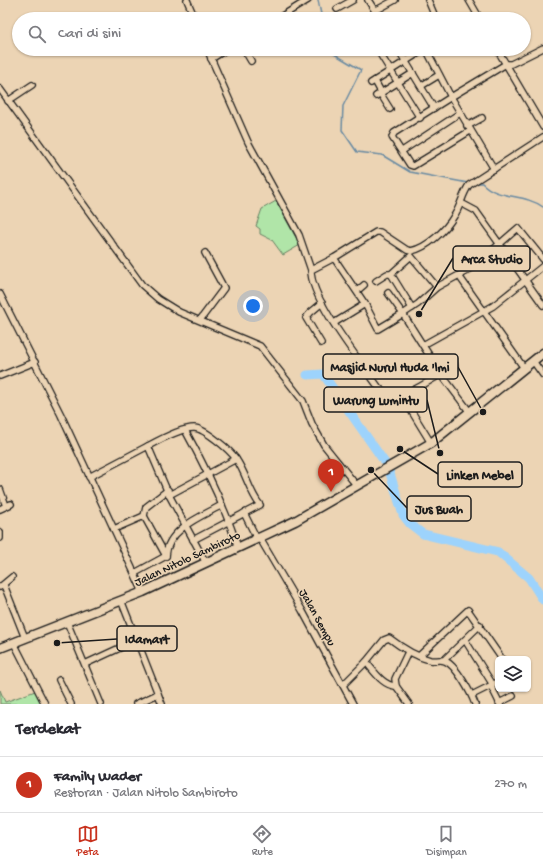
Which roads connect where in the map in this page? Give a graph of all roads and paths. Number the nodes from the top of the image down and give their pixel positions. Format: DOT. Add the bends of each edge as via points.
graph roads {
  1 [pos="187,0"];
  2 [pos="308,0"];
  3 [pos="353,0"];
  4 [pos="368,0"];
  5 [pos="395,0"];
  6 [pos="428,0"];
  7 [pos="469,0"];
  8 [pos="337,9"];
  9 [pos="192,12"];
  10 [pos="288,12"];
  11 [pos="375,12"];
  12 [pos="381,12"];
  13 [pos="433,12"];
  14 [pos="476,12"];
  15 [pos="543,48"];
  16 [pos="531,54"];
  17 [pos="210,56"];
  18 [pos="216,56"];
  19 [pos="248,56"];
  20 [pos="381,56"];
  21 [pos="403,56"];
  22 [pos="414,56"];
  23 [pos="430,56"];
  24 [pos="501,56"];
  25 [pos="527,56"];
  26 [pos="211,59"];
  27 [pos="251,61"];
  28 [pos="406,61"];
  29 [pos="506,64"];
  30 [pos="391,71"];
  31 [pos="413,73"];
  32 [pos="439,75"];
  33 [pos="397,82"];
  34 [pos="32,85"];
  35 [pos="421,86"];
  36 [pos="0,89"];
  37 [pos="379,94"];
  38 [pos="451,96"];
  39 [pos="8,101"];
  40 [pos="434,108"];
  41 [pos="390,109"];
  42 [pos="460,113"];
  43 [pos="420,118"];
  44 [pos="482,118"];
  45 [pos="543,127"];
  46 [pos="469,129"];
  47 [pos="543,137"];
  48 [pos="402,151"];
  49 [pos="494,169"];
  50 [pos="461,203"];
  51 [pos="500,243"];
  52 [pos="205,253"];
  53 [pos="410,253"];
  54 [pos="472,253"];
  55 [pos="334,258"];
  56 [pos="543,259"];
  57 [pos="479,262"];
  58 [pos="543,266"];
  59 [pos="311,270"];
  60 [pos="391,274"];
  61 [pos="459,276"];
  62 [pos="525,278"];
  63 [pos="376,281"];
  64 [pos="364,286"];
  65 [pos="437,287"];
  66 [pos="357,291"];
  67 [pos="388,293"];
  68 [pos="0,294"];
  69 [pos="322,303"];
  70 [pos="365,304"];
  71 [pos="543,305"];
  72 [pos="412,308"];
  73 [pos="484,310"];
  74 [pos="403,314"];
  75 [pos="200,320"];
  76 [pos="334,323"];
  77 [pos="321,343"];
  78 [pos="423,345"];
  79 [pos="543,353"];
  80 [pos="533,361"];
  81 [pos="35,362"];
  82 [pos="454,362"];
  83 [pos="524,368"];
  84 [pos="543,374"];
  85 [pos="442,375"];
  86 [pos="0,376"];
  87 [pos="401,394"];
  88 [pos="469,411"];
  89 [pos="185,430"];
  90 [pos="431,442"];
  91 [pos="148,446"];
  92 [pos="236,459"];
  93 [pos="209,474"];
  94 [pos="89,477"];
  95 [pos="357,486"];
  96 [pos="0,489"];
  97 [pos="168,492"];
  98 [pos="222,505"];
  99 [pos="0,509"];
  100 [pos="244,513"];
  101 [pos="144,516"];
  102 [pos="229,521"];
  103 [pos="186,526"];
  104 [pos="114,530"];
  105 [pos="0,532"];
  106 [pos="0,538"];
  107 [pos="260,539"];
  108 [pos="193,540"];
  109 [pos="238,548"];
  110 [pos="166,556"];
  111 [pos="206,563"];
  112 [pos="135,573"];
  113 [pos="12,577"];
  114 [pos="2,586"];
  115 [pos="142,592"];
  116 [pos="121,600"];
  117 [pos="67,622"];
  118 [pos="480,625"];
  119 [pos="25,638"];
  120 [pos="137,640"];
  121 [pos="465,640"];
  122 [pos="14,643"];
  123 [pos="0,648"];
  124 [pos="408,652"];
  125 [pos="419,656"];
  126 [pos="500,656"];
  127 [pos="444,660"];
  128 [pos="366,662"];
  129 [pos="85,664"];
  130 [pos="59,680"];
  131 [pos="343,685"];
  132 [pos="494,685"];
  133 [pos="396,686"];
  134 [pos="158,694"];
  135 [pos="472,695"];
  136 [pos="513,696"];
  137 [pos="43,703"];
  138 [pos="499,703"];
  139 [pos="71,704"];
  140 [pos="101,704"];
  141 [pos="136,704"];
  142 [pos="162,704"];
  143 [pos="353,704"];
  144 [pos="409,704"];
  145 [pos="475,704"];
  1 -- 9 [label="street"];
  2 -- 10 [label="street"];
  3 -- 8 [label="street"];
  4 -- 11 [label="street"];
  5 -- 12 [label="street"];
  6 -- 13 [label="street"];
  7 -- 14 [label="street"];
  15 -- 16 [label="street"];
  17 -- 26 [label="street"];
  18 -- 26 [label="street"];
  19 -- 27 [label="street"];
  20 -- 30 [label="street"];
  21 -- 28 [label="street"];
  22 -- 28 [label="street"];
  23 -- 32 [label="street"];
  24 -- 29 [label="street"];
  25 -- 29 [label="street"];
  26 -- 59 [label="street" via="248,142 299,235"];
  28 -- 30 [label="street"];
  28 -- 31 [label="street"];
  29 -- 38 [label="street"];
  29 -- 45 [label="street"];
  30 -- 33 [label="street"];
  30 -- 37 [label="street" via="373,82"];
  31 -- 33 [label="street"];
  31 -- 35 [label="street"];
  32 -- 35 [label="street"];
  32 -- 38 [label="street"];
  33 -- 37 [label="street"];
  33 -- 43 [label="street"];
  34 -- 39 [label="street"];
  35 -- 40 [label="street"];
  36 -- 39 [label="street"];
  37 -- 41 [label="street"];
  38 -- 40 [label="street"];
  38 -- 42 [label="street"];
  39 -- 75 [label="street" via="142,285 179,312"];
  40 -- 43 [label="street"];
  42 -- 46 [label="street"];
  42 -- 48 [label="street"];
  43 -- 48 [label="street" via="394,133 392,137"];
  44 -- 46 [label="street"];
  46 -- 48 [label="street" via="413,166"];
  46 -- 49 [label="street"];
  47 -- 49 [label="street"];
  49 -- 50 [label="street" via="469,185 462,194"];
  50 -- 51 [label="street" via="476,212"];
  50 -- 53 [label="street" via="454,216 432,240"];
  51 -- 56 [label="street" via="514,229 520,228"];
  51 -- 57 [label="street"];
  51 -- 62 [label="street"];
  52 -- 75 [label="street" via="224,288"];
  53 -- 55 [label="street" via="380,232 376,232"];
  53 -- 60 [label="street"];
  53 -- 65 [label="street"];
  54 -- 57 [label="street"];
  55 -- 59 [label="street"];
  55 -- 66 [label="street"];
  57 -- 61 [label="street"];
  58 -- 62 [label="street"];
  59 -- 69 [label="street" via="312,284"];
  60 -- 63 [label="street"];
  60 -- 72 [label="street"];
  61 -- 65 [label="street"];
  61 -- 73 [label="street"];
  62 -- 71 [label="street"];
  62 -- 73 [label="street" via="508,295"];
  64 -- 66 [label="street"];
  65 -- 72 [label="street"];
  66 -- 70 [label="street"];
  67 -- 74 [label="street"];
  68 -- 81 [label="street"];
  69 -- 76 [label="street"];
  69 -- 77 [label="street" via="306,318"];
  70 -- 74 [label="street" via="378,329"];
  70 -- 76 [label="street"];
  72 -- 74 [label="street"];
  73 -- 78 [label="street"];
  73 -- 83 [label="street"];
  74 -- 78 [label="street"];
  75 -- 95 [label="street" via="260,346 303,400 312,424 324,444"];
  76 -- 87 [label="street" via="379,388 390,396"];
  78 -- 85 [label="street"];
  79 -- 80 [label="street, Jalan Nitolo Sambiroto"];
  80 -- 83 [label="street, Jalan Nitolo Sambiroto"];
  80 -- 84 [label="street"];
  81 -- 86 [label="street"];
  81 -- 94 [label="street"];
  82 -- 85 [label="street" via="455,369"];
  83 -- 88 [label="street, Jalan Nitolo Sambiroto"];
  85 -- 87 [label="street"];
  85 -- 88 [label="street"];
  87 -- 90 [label="street"];
  88 -- 90 [label="street, Jalan Nitolo Sambiroto"];
  89 -- 91 [label="street"];
  89 -- 92 [label="street" via="194,428 203,431 224,446"];
  89 -- 93 [label="street"];
  90 -- 95 [label="street, Jalan Nitolo Sambiroto"];
  91 -- 94 [label="street"];
  91 -- 97 [label="street"];
  92 -- 93 [label="street"];
  92 -- 100 [label="street" via="260,505"];
  93 -- 97 [label="street"];
  93 -- 98 [label="street"];
  94 -- 104 [label="street"];
  95 -- 107 [label="street, Jalan Nitolo Sambiroto"];
  96 -- 99 [label="street" via="9,505"];
  97 -- 101 [label="street" via="146,507"];
  97 -- 103 [label="street"];
  98 -- 102 [label="street"];
  98 -- 103 [label="street"];
  100 -- 102 [label="street"];
  100 -- 107 [label="street, Jalan Sempu"];
  101 -- 104 [label="street"];
  101 -- 110 [label="street"];
  102 -- 108 [label="street"];
  102 -- 109 [label="street"];
  103 -- 108 [label="street"];
  103 -- 110 [label="street" via="174,535 166,549"];
  104 -- 112 [label="street"];
  105 -- 106 [label="street"];
  107 -- 109 [label="street, Jalan Nitolo Sambiroto"];
  107 -- 131 [label="street, Jalan Sempu"];
  108 -- 111 [label="street"];
  109 -- 111 [label="street, Jalan Nitolo Sambiroto"];
  110 -- 112 [label="street"];
  111 -- 115 [label="street, Jalan Nitolo Sambiroto"];
  112 -- 115 [label="street"];
  113 -- 114 [label="street"];
  114 -- 119 [label="street"];
  115 -- 116 [label="street, Jalan Nitolo Sambiroto"];
  116 -- 117 [label="street, Jalan Nitolo Sambiroto"];
  116 -- 120 [label="street"];
  117 -- 119 [label="street, Jalan Nitolo Sambiroto"];
  117 -- 129 [label="street"];
  118 -- 121 [label="street"];
  118 -- 125 [label="street" via="468,610"];
  118 -- 126 [label="street"];
  119 -- 122 [label="street, Jalan Nitolo Sambiroto"];
  120 -- 129 [label="street"];
  120 -- 134 [label="street"];
  121 -- 127 [label="street"];
  121 -- 132 [label="street"];
  122 -- 123 [label="street, Jalan Nitolo Sambiroto"];
  122 -- 137 [label="street"];
  124 -- 125 [label="street"];
  124 -- 128 [label="street" via="389,638 384,640"];
  124 -- 133 [label="street" via="395,679"];
  125 -- 127 [label="street" via="434,661"];
  127 -- 135 [label="street" via="459,674"];
  128 -- 131 [label="street"];
  128 -- 133 [label="street" via="384,682"];
  129 -- 140 [label="street"];
  130 -- 139 [label="street"];
  131 -- 143 [label="street, Jalan Sempu"];
  132 -- 135 [label="street"];
  132 -- 138 [label="street"];
  133 -- 144 [label="street"];
  134 -- 141 [label="street"];
  134 -- 142 [label="street"];
  135 -- 145 [label="street"];
  136 -- 138 [label="street"];
}
